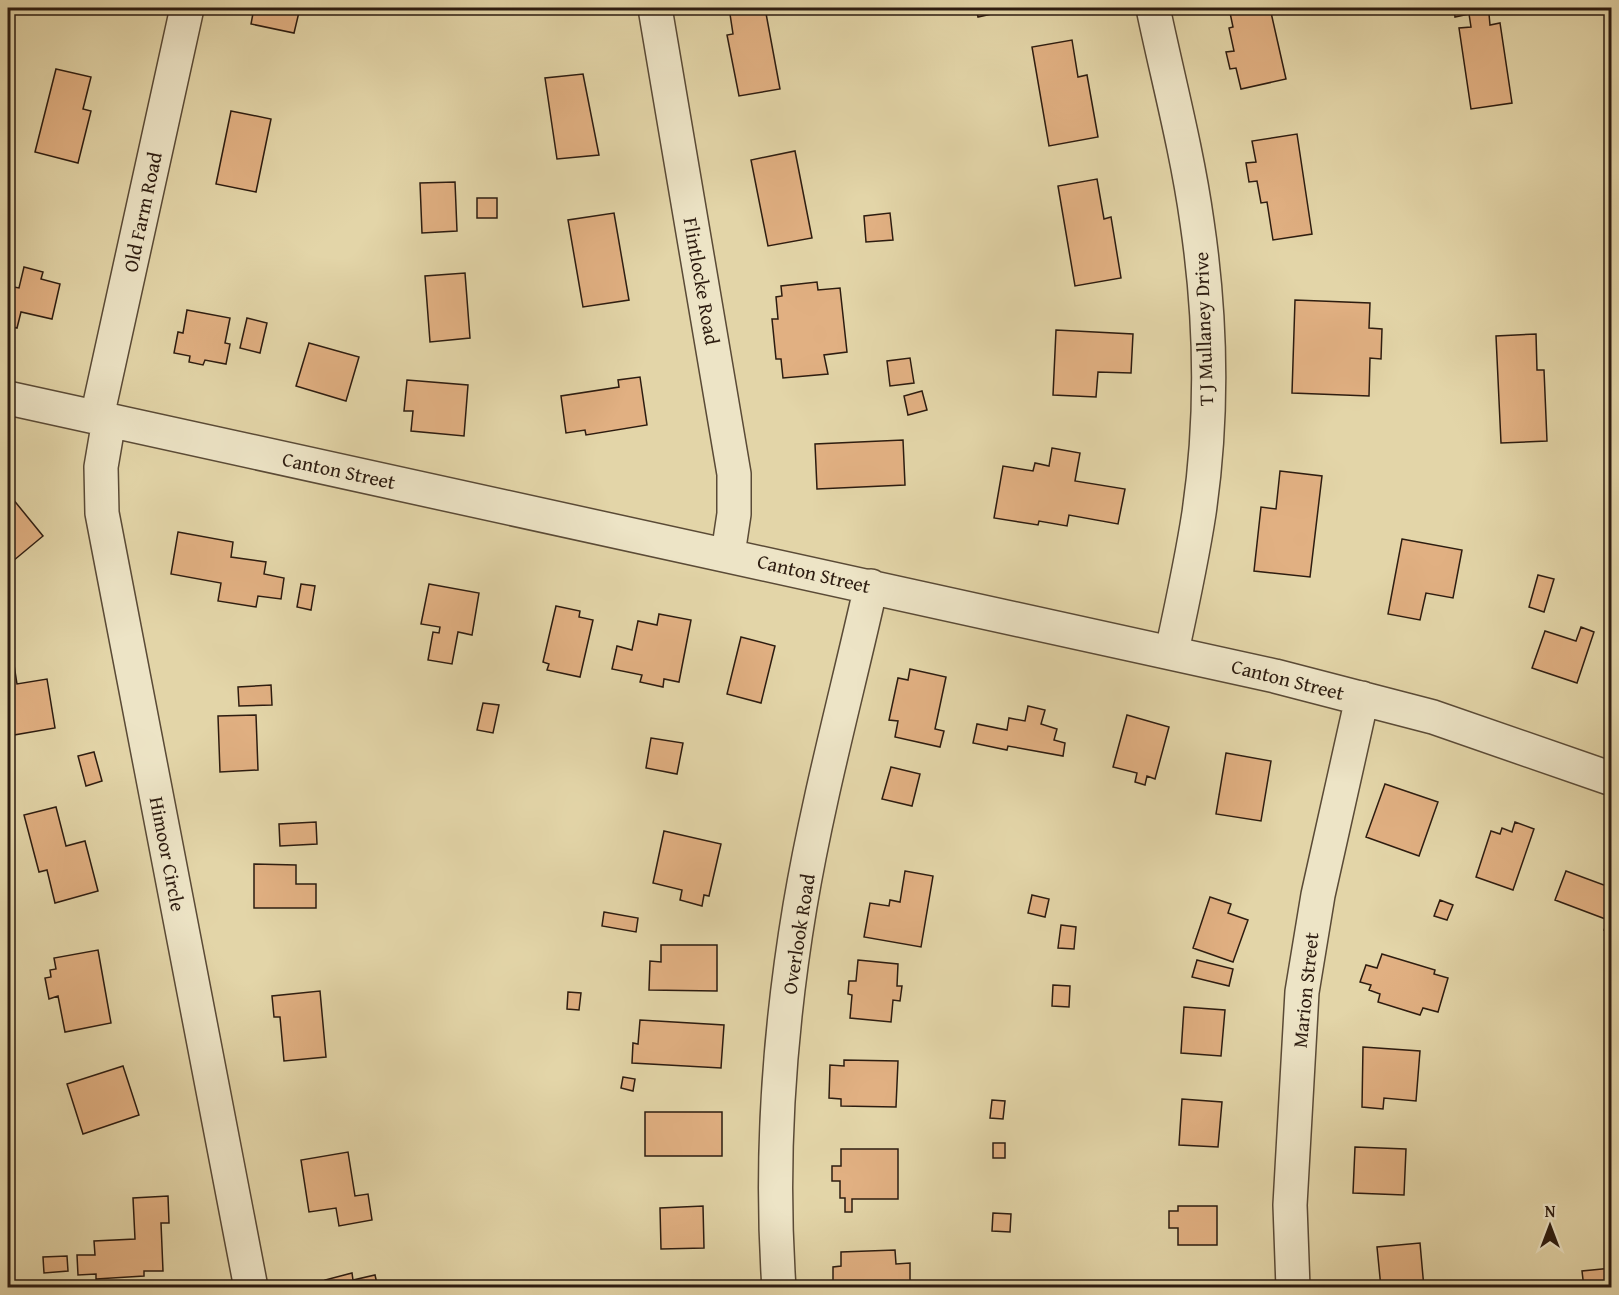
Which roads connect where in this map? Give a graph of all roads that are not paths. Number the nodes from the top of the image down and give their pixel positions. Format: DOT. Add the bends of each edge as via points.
graph roads {
  1 [pos="188,8"];
  2 [pos="655,8"];
  3 [pos="1153,8"];
  4 [pos="8,398"];
  5 [pos="103,419"];
  6 [pos="728,554"];
  7 [pos="871,586"];
  8 [pos="1172,651"];
  9 [pos="1362,698"];
  10 [pos="1611,779"];
  11 [pos="251,1287"];
  12 [pos="779,1287"];
  13 [pos="1293,1287"];
  1 -- 5 [label="street, Old Farm Road"];
  2 -- 6 [label="street, Flintlocke Road" via="733,463 734,514"];
  3 -- 8 [label="street, T J Mullaney Drive" via="1197,221 1207,328 1203,475 1193,552"];
  4 -- 5 [label="street, Canton Street"];
  5 -- 6 [label="street, Canton Street"];
  5 -- 11 [label="street, Himoor Circle" via="102,513"];
  6 -- 7 [label="street, Canton Street"];
  7 -- 8 [label="street, Canton Street"];
  7 -- 12 [label="street, Overlook Road" via="806,874 792,968 774,1154"];
  8 -- 9 [label="street, Canton Street"];
  9 -- 10 [label="street, Canton Street" via="1472,730"];
  9 -- 13 [label="street, Marion Street" via="1316,906 1302,992 1290,1205"];
}
